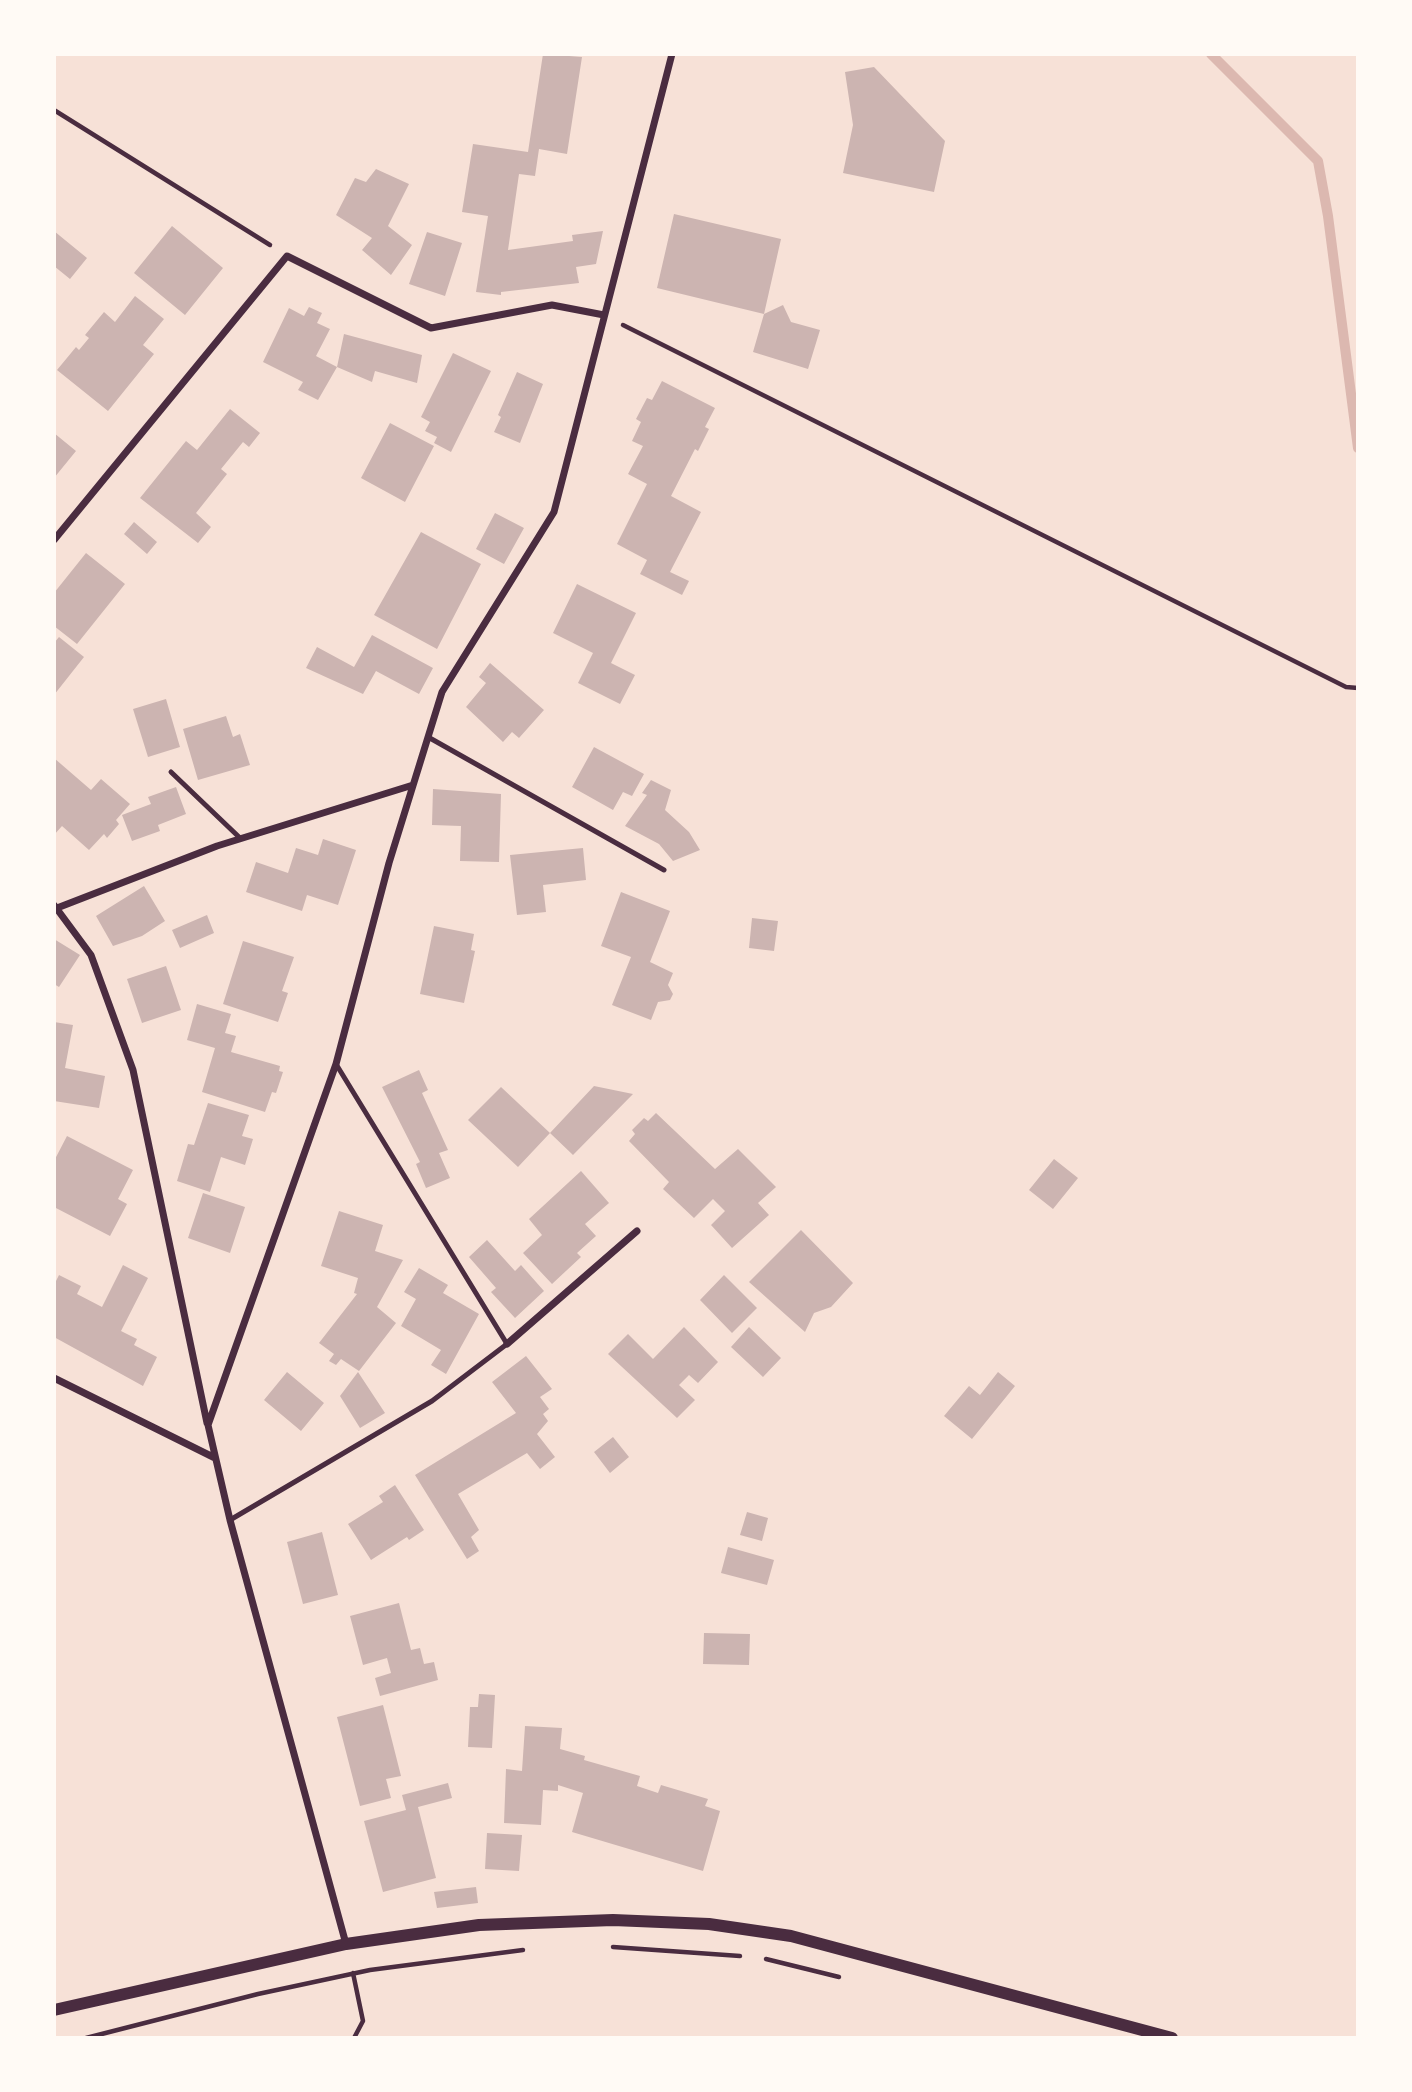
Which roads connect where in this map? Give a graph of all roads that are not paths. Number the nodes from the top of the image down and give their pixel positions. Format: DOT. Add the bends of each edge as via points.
graph roads {
  1 [pos="672,54"];
  2 [pos="604,315"];
  3 [pos="54,540"];
  4 [pos="428,737"];
  5 [pos="171,772"];
  6 [pos="413,785"];
  7 [pos="240,838"];
  8 [pos="664,870"];
  9 [pos="56,907"];
  10 [pos="337,1064"];
  11 [pos="637,1231"];
  12 [pos="507,1344"];
  13 [pos="54,1378"];
  14 [pos="208,1425"];
  15 [pos="214,1457"];
  16 [pos="230,1520"];
  17 [pos="346,1944"];
  18 [pos="54,2010"];
  19 [pos="1172,2038"];
  1 -- 2 [label="street"];
  2 -- 3 [label="street" via="552,305 431,328 287,256"];
  2 -- 4 [label="street" via="554,512 442,692"];
  4 -- 6 [label="street"];
  4 -- 8 [label="lane"];
  5 -- 7 [label="lane"];
  6 -- 7 [label="street"];
  6 -- 10 [label="street"];
  7 -- 9 [label="street"];
  9 -- 14 [label="street" via="91,955 132,1070"];
  10 -- 12 [label="lane"];
  10 -- 14 [label="street"];
  11 -- 12 [label="street"];
  12 -- 16 [label="lane" via="432,1401"];
  13 -- 15 [label="street"];
  14 -- 15 [label="street"];
  15 -- 16 [label="street"];
  16 -- 17 [label="street"];
  17 -- 18 [label="street"];
  17 -- 19 [label="street" via="479,1925 613,1920 709,1924 804,1939"];
}
